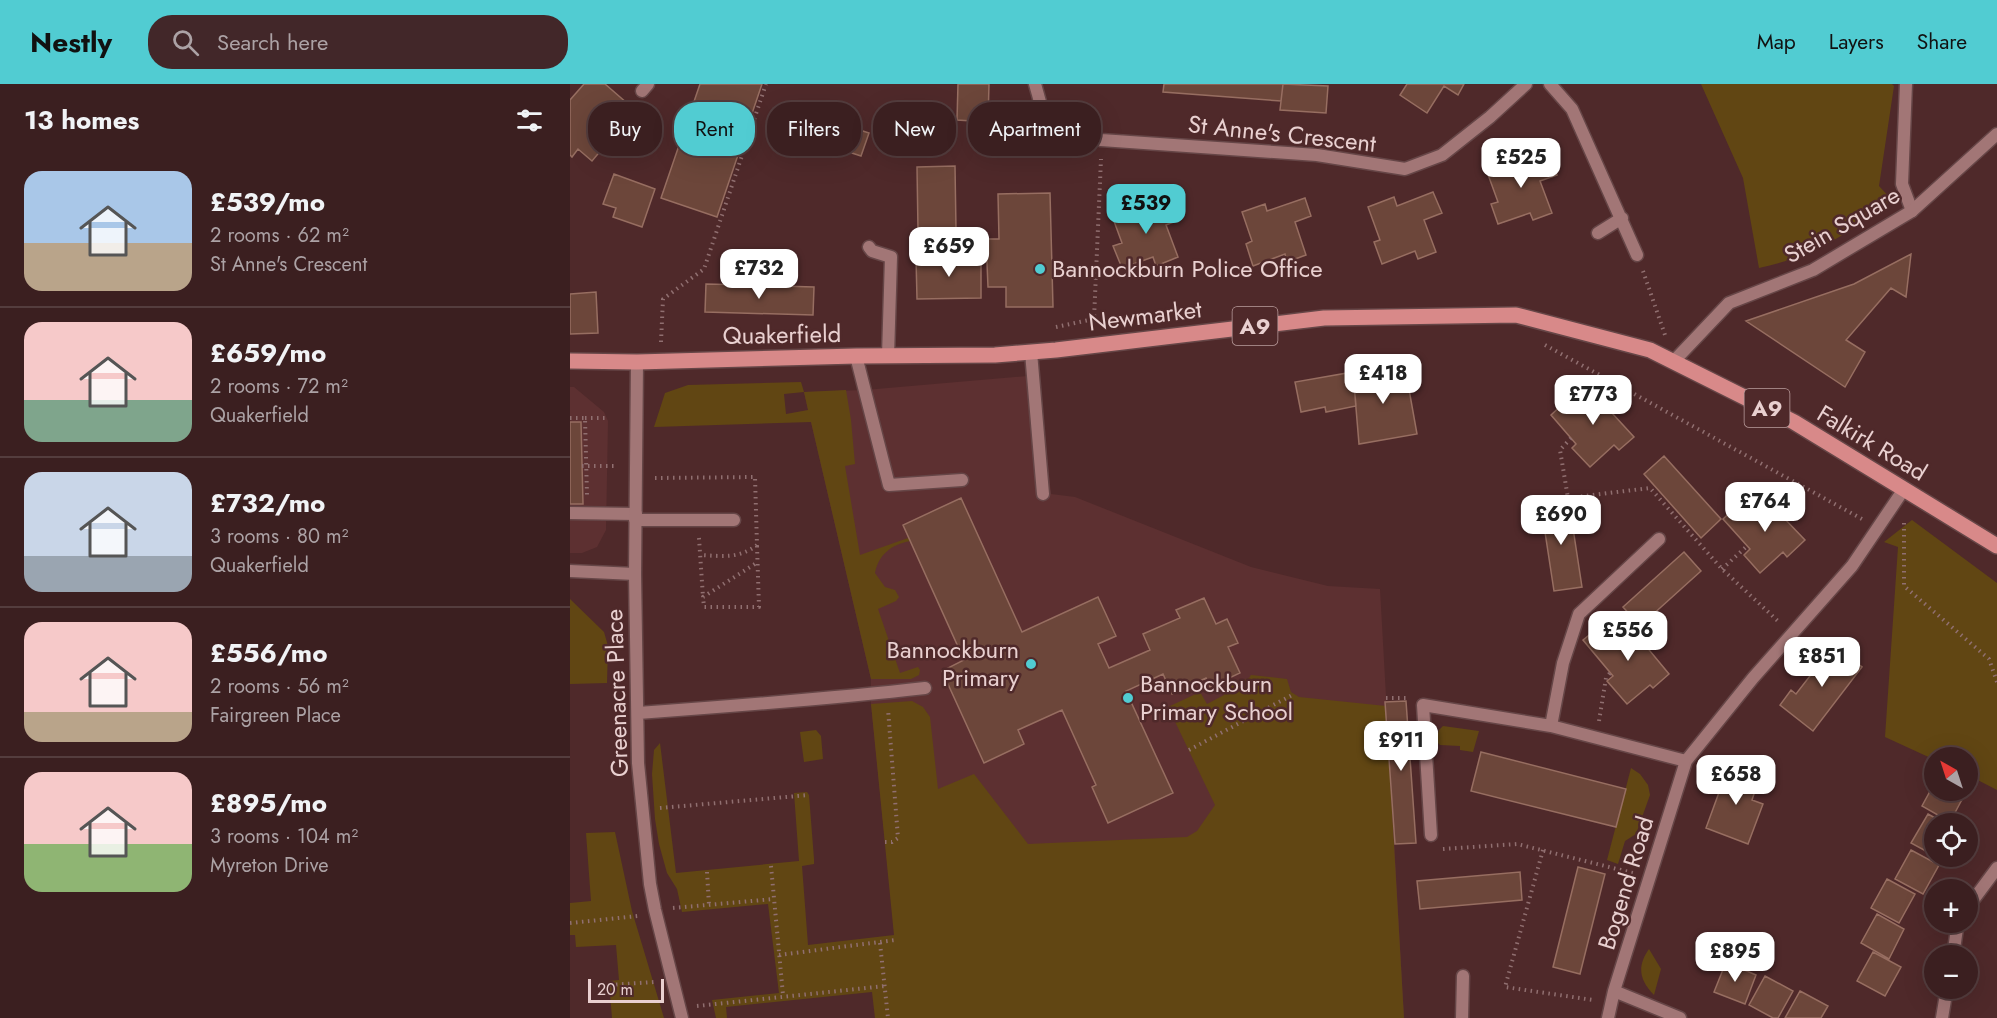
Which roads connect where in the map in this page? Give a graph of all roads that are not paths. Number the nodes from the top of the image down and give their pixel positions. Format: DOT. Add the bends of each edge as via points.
graph roads {
  1 [pos="1035,84"];
  2 [pos="1526,84"];
  3 [pos="1550,84"];
  4 [pos="1906,84"];
  5 [pos="1997,134"];
  6 [pos="1912,211"];
  7 [pos="1622,218"];
  8 [pos="1598,233"];
  9 [pos="869,246"];
  10 [pos="1638,255"];
  11 [pos="1516,315"];
  12 [pos="1031,352"];
  13 [pos="995,355"];
  14 [pos="856,356"];
  15 [pos="888,356"];
  16 [pos="570,361"];
  17 [pos="637,362"];
  18 [pos="1674,362"];
  19 [pos="962,480"];
  20 [pos="1904,489"];
  21 [pos="1043,494"];
  22 [pos="570,513"];
  23 [pos="635,517"];
  24 [pos="734,520"];
  25 [pos="1659,539"];
  26 [pos="1997,546"];
  27 [pos="570,571"];
  28 [pos="635,574"];
  29 [pos="925,688"];
  30 [pos="638,713"];
  31 [pos="1551,726"];
  32 [pos="1686,761"];
  33 [pos="1431,835"];
  34 [pos="1997,868"];
  35 [pos="1978,894"];
  36 [pos="1463,976"];
  37 [pos="1613,997"];
  38 [pos="1945,999"];
  39 [pos="680,1013"];
  40 [pos="1462,1018"];
  41 [pos="1608,1018"];
  42 [pos="1680,1018"];
  43 [pos="1942,1018"];
  1 -- 2 [label="street, St Anne's Crescent" via="1042,109 1060,128 1101,140 1317,155 1405,169 1442,155"];
  3 -- 7 [label="street" via="1572,109"];
  4 -- 6 [label="street" via="1902,184"];
  5 -- 6 [label="street, Stein Square"];
  6 -- 18 [label="street, Stein Square" via="1814,270 1729,303"];
  7 -- 8 [label="street"];
  7 -- 10 [label="street"];
  9 -- 15 [label="street" via="891,258"];
  11 -- 12 [label="main road, Newmarket / A9" via="1324,318"];
  11 -- 18 [label="main road, Falkirk Road / A9" via="1650,350"];
  12 -- 13 [label="main road, Newmarket / A9"];
  12 -- 21 [label="street"];
  13 -- 15 [label="main road, Quakerfield / A9"];
  14 -- 15 [label="main road, Quakerfield / A9"];
  14 -- 17 [label="main road, Quakerfield / A9"];
  14 -- 19 [label="street" via="889,485"];
  16 -- 17 [label="main road, Quakerfield / A9"];
  17 -- 23 [label="street, Greenacre Place"];
  18 -- 20 [label="main road, Falkirk Road / A9" via="1794,422"];
  20 -- 26 [label="main road, Falkirk Road / A9"];
  20 -- 32 [label="street" via="1852,566"];
  22 -- 23 [label="street"];
  23 -- 24 [label="street"];
  23 -- 28 [label="street, Greenacre Place"];
  25 -- 31 [label="street" via="1579,614 1563,663"];
  27 -- 28 [label="street"];
  28 -- 30 [label="street, Greenacre Place"];
  29 -- 30 [label="street"];
  30 -- 39 [label="street, Greenacre Place" via="642,810 655,912"];
  31 -- 32 [label="street"];
  31 -- 33 [label="street" via="1423,705"];
  32 -- 37 [label="street, Bogend Road"];
  34 -- 35 [label="street"];
  36 -- 40 [label="street"];
  37 -- 41 [label="street, Bogend Road"];
  37 -- 42 [label="street"];
  38 -- 43 [label="street"];
}
